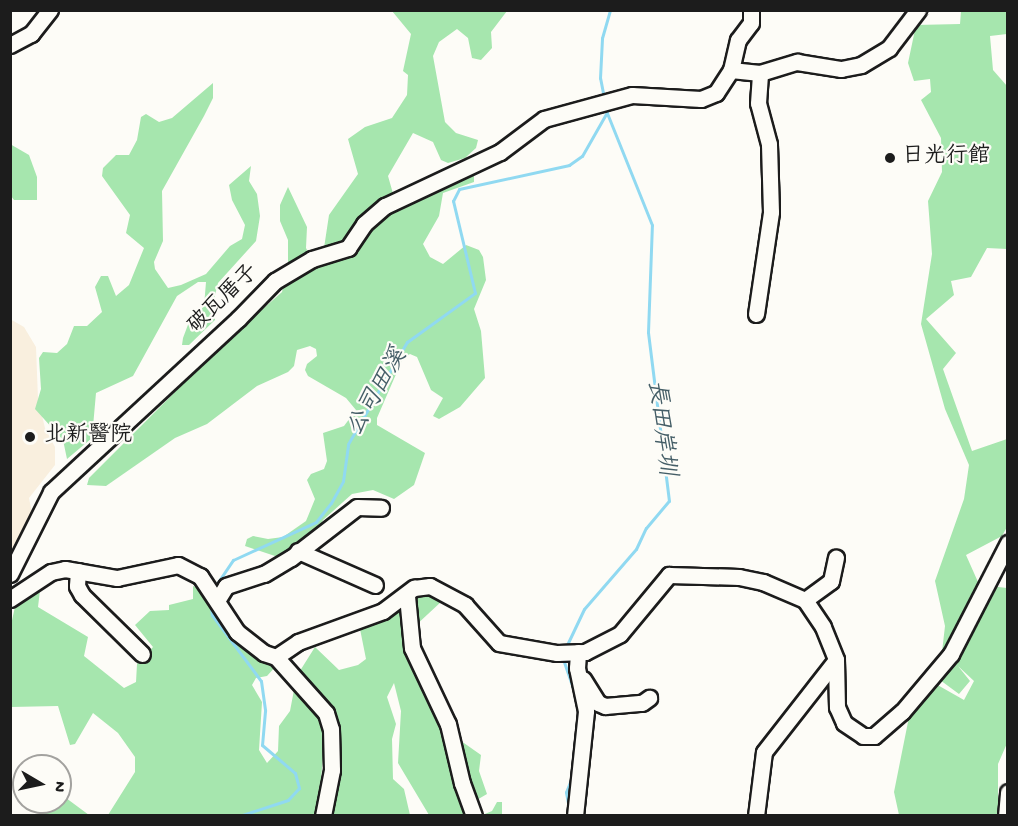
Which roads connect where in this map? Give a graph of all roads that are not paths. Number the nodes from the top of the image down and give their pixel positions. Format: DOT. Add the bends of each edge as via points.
graph roads {
  1 [pos="50,10"];
  2 [pos="751,10"];
  3 [pos="918,10"];
  4 [pos="10,45"];
  5 [pos="731,70"];
  6 [pos="760,73"];
  7 [pos="756,314"];
  8 [pos="381,508"];
  9 [pos="1008,543"];
  10 [pos="298,551"];
  11 [pos="837,558"];
  12 [pos="78,571"];
  13 [pos="10,574"];
  14 [pos="375,585"];
  15 [pos="407,596"];
  16 [pos="217,598"];
  17 [pos="10,599"];
  18 [pos="805,600"];
  19 [pos="576,652"];
  20 [pos="142,654"];
  21 [pos="276,657"];
  22 [pos="836,660"];
  23 [pos="577,668"];
  24 [pos="649,698"];
  25 [pos="1008,792"];
  26 [pos="323,816"];
  27 [pos="474,816"];
  28 [pos="575,816"];
  29 [pos="756,816"];
  30 [pos="1006,816"];
  1 -- 4 [label="street" via="41,25"];
  2 -- 5 [label="street" via="751,23 738,40"];
  3 -- 6 [label="street" via="889,48 861,65 841,69 796,62"];
  5 -- 6 [label="street"];
  5 -- 13 [label="street, 破瓦厝子" via="716,93 701,99 632,95 544,119 500,152 385,206 364,224 348,248 312,259 275,280 238,320 51,492"];
  6 -- 7 [label="street" via="758,103 769,144 771,212"];
  8 -- 10 [label="street" via="357,507"];
  9 -- 22 [label="street" via="951,654 885,729 874,736 863,736 844,723 837,707"];
  10 -- 14 [label="street"];
  10 -- 16 [label="street" via="264,574 226,586"];
  11 -- 18 [label="street" via="831,581"];
  12 -- 16 [label="street" via="117,578 178,565 200,576"];
  12 -- 17 [label="street" via="51,572"];
  12 -- 20 [label="street" via="77,586 82,596"];
  15 -- 19 [label="street" via="420,585 442,590 465,605 500,643 557,653"];
  15 -- 21 [label="street" via="357,623 298,642"];
  15 -- 27 [label="street" via="412,648 448,724"];
  16 -- 21 [label="street" via="237,632 264,653"];
  18 -- 19 [label="street" via="750,579 669,575 620,634 606,644"];
  18 -- 22 [label="street" via="823,627"];
  19 -- 23 [label="street"];
  21 -- 26 [label="street" via="326,713 331,729 332,770"];
  22 -- 29 [label="street" via="764,752"];
  23 -- 24 [label="street" via="598,703 605,706 642,703"];
  23 -- 28 [label="street" via="586,711"];
  25 -- 30 [label="street"];
}
